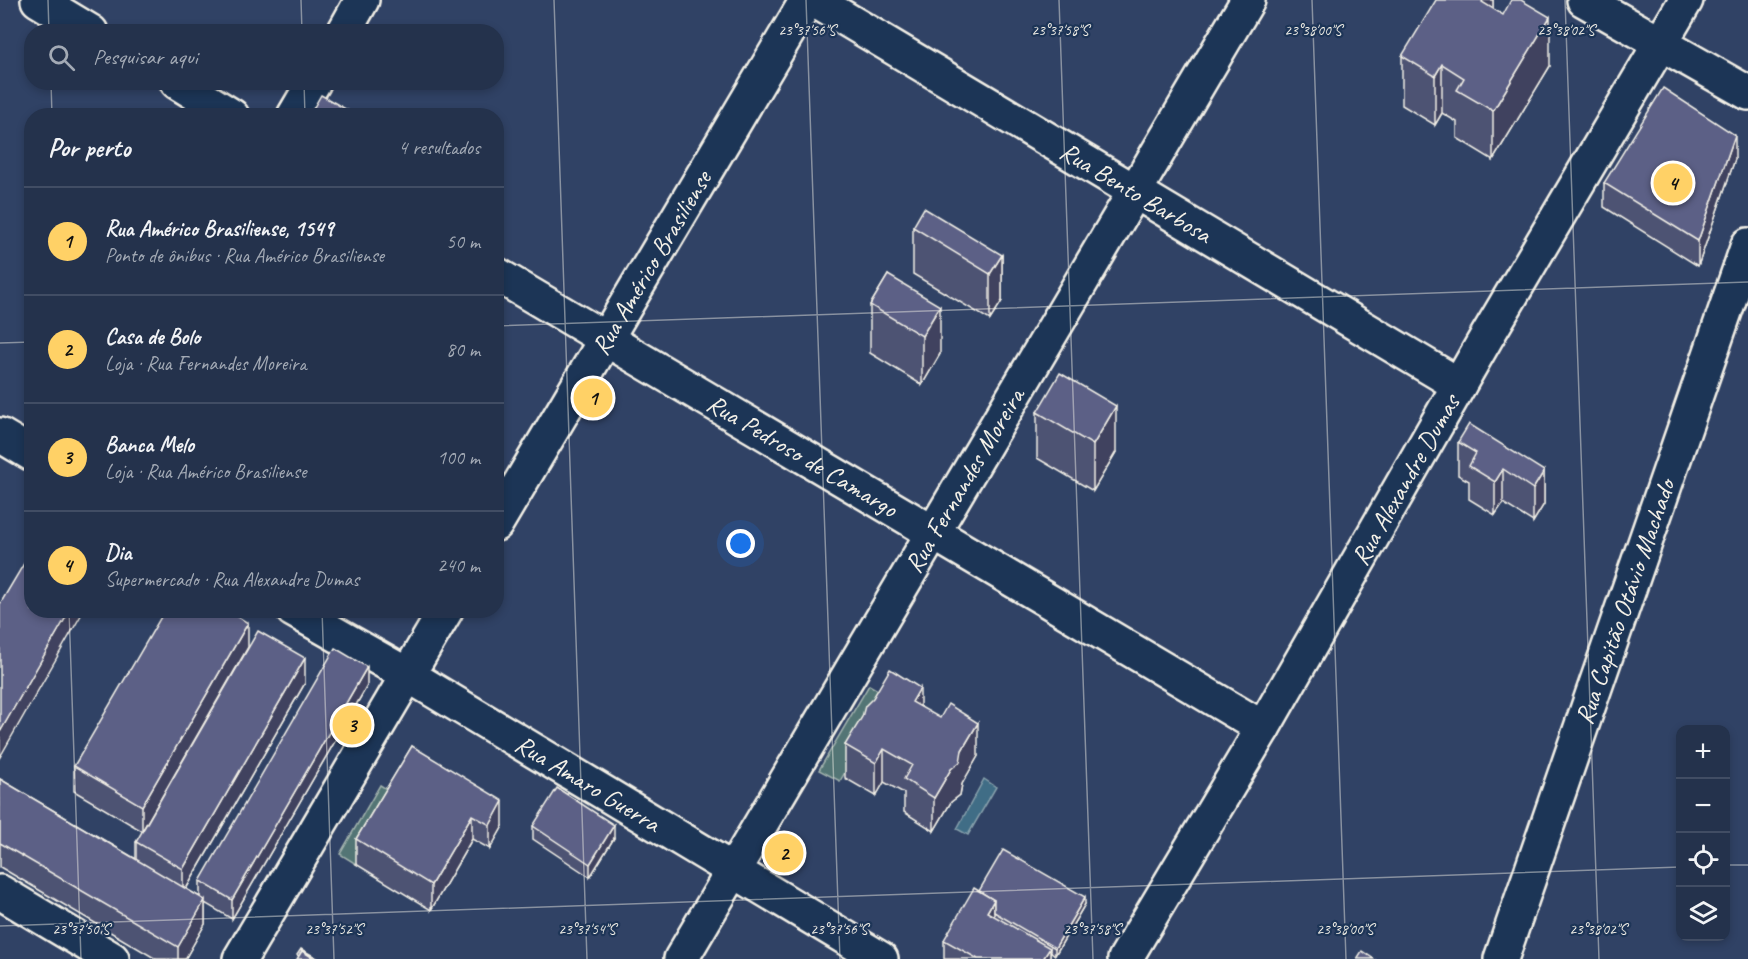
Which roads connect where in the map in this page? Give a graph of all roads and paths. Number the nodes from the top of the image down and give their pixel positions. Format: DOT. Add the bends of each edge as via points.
graph roads {
  1 [pos="38,0"];
  2 [pos="361,0"];
  3 [pos="807,0"];
  4 [pos="814,0"];
  5 [pos="1248,0"];
  6 [pos="1584,0"];
  7 [pos="1686,0"];
  8 [pos="78,24"];
  9 [pos="348,24"];
  10 [pos="1661,43"];
  11 [pos="190,90"];
  12 [pos="309,90"];
  13 [pos="1748,93"];
  14 [pos="219,108"];
  15 [pos="299,108"];
  16 [pos="1135,192"];
  17 [pos="1748,244"];
  18 [pos="504,279"];
  19 [pos="604,339"];
  20 [pos="1459,385"];
  21 [pos="0,435"];
  22 [pos="24,449"];
  23 [pos="504,510"];
  24 [pos="933,534"];
  25 [pos="306,618"];
  26 [pos="441,618"];
  27 [pos="408,675"];
  28 [pos="1263,728"];
  29 [pos="735,870"];
  30 [pos="0,892"];
  31 [pos="112,959"];
  32 [pos="240,959"];
  33 [pos="681,959"];
  34 [pos="881,959"];
  35 [pos="1125,959"];
  36 [pos="1501,959"];
  1 -- 8 [label="street"];
  2 -- 9 [label="street"];
  3 -- 19 [label="street, Rua Américo Brasiliense"];
  4 -- 16 [label="street, Rua Bento Barbosa"];
  5 -- 16 [label="street, Rua Fernandes Moreira"];
  6 -- 10 [label="street"];
  7 -- 10 [label="street, Rua Alexandre Dumas"];
  10 -- 13 [label="street"];
  10 -- 20 [label="street, Rua Alexandre Dumas"];
  11 -- 14 [label="street"];
  12 -- 15 [label="street"];
  16 -- 20 [label="street, Rua Bento Barbosa"];
  16 -- 24 [label="street, Rua Fernandes Moreira"];
  17 -- 36 [label="street, Rua Capitão Otávio Machado"];
  18 -- 19 [label="street, Rua Pedroso de Camargo"];
  19 -- 23 [label="street, Rua Américo Brasiliense"];
  19 -- 24 [label="street, Rua Pedroso de Camargo"];
  20 -- 28 [label="street, Rua Alexandre Dumas"];
  21 -- 22 [label="street"];
  24 -- 28 [label="street, Rua Pedroso de Camargo"];
  24 -- 29 [label="street, Rua Fernandes Moreira"];
  25 -- 27 [label="street, Rua Amaro Guerra"];
  26 -- 27 [label="street"];
  27 -- 29 [label="street, Rua Amaro Guerra"];
  27 -- 32 [label="street"];
  28 -- 35 [label="street, Rua Alexandre Dumas"];
  29 -- 33 [label="street, Rua Fernandes Moreira"];
  29 -- 34 [label="street, Rua Amaro Guerra"];
  30 -- 31 [label="street"];
}
